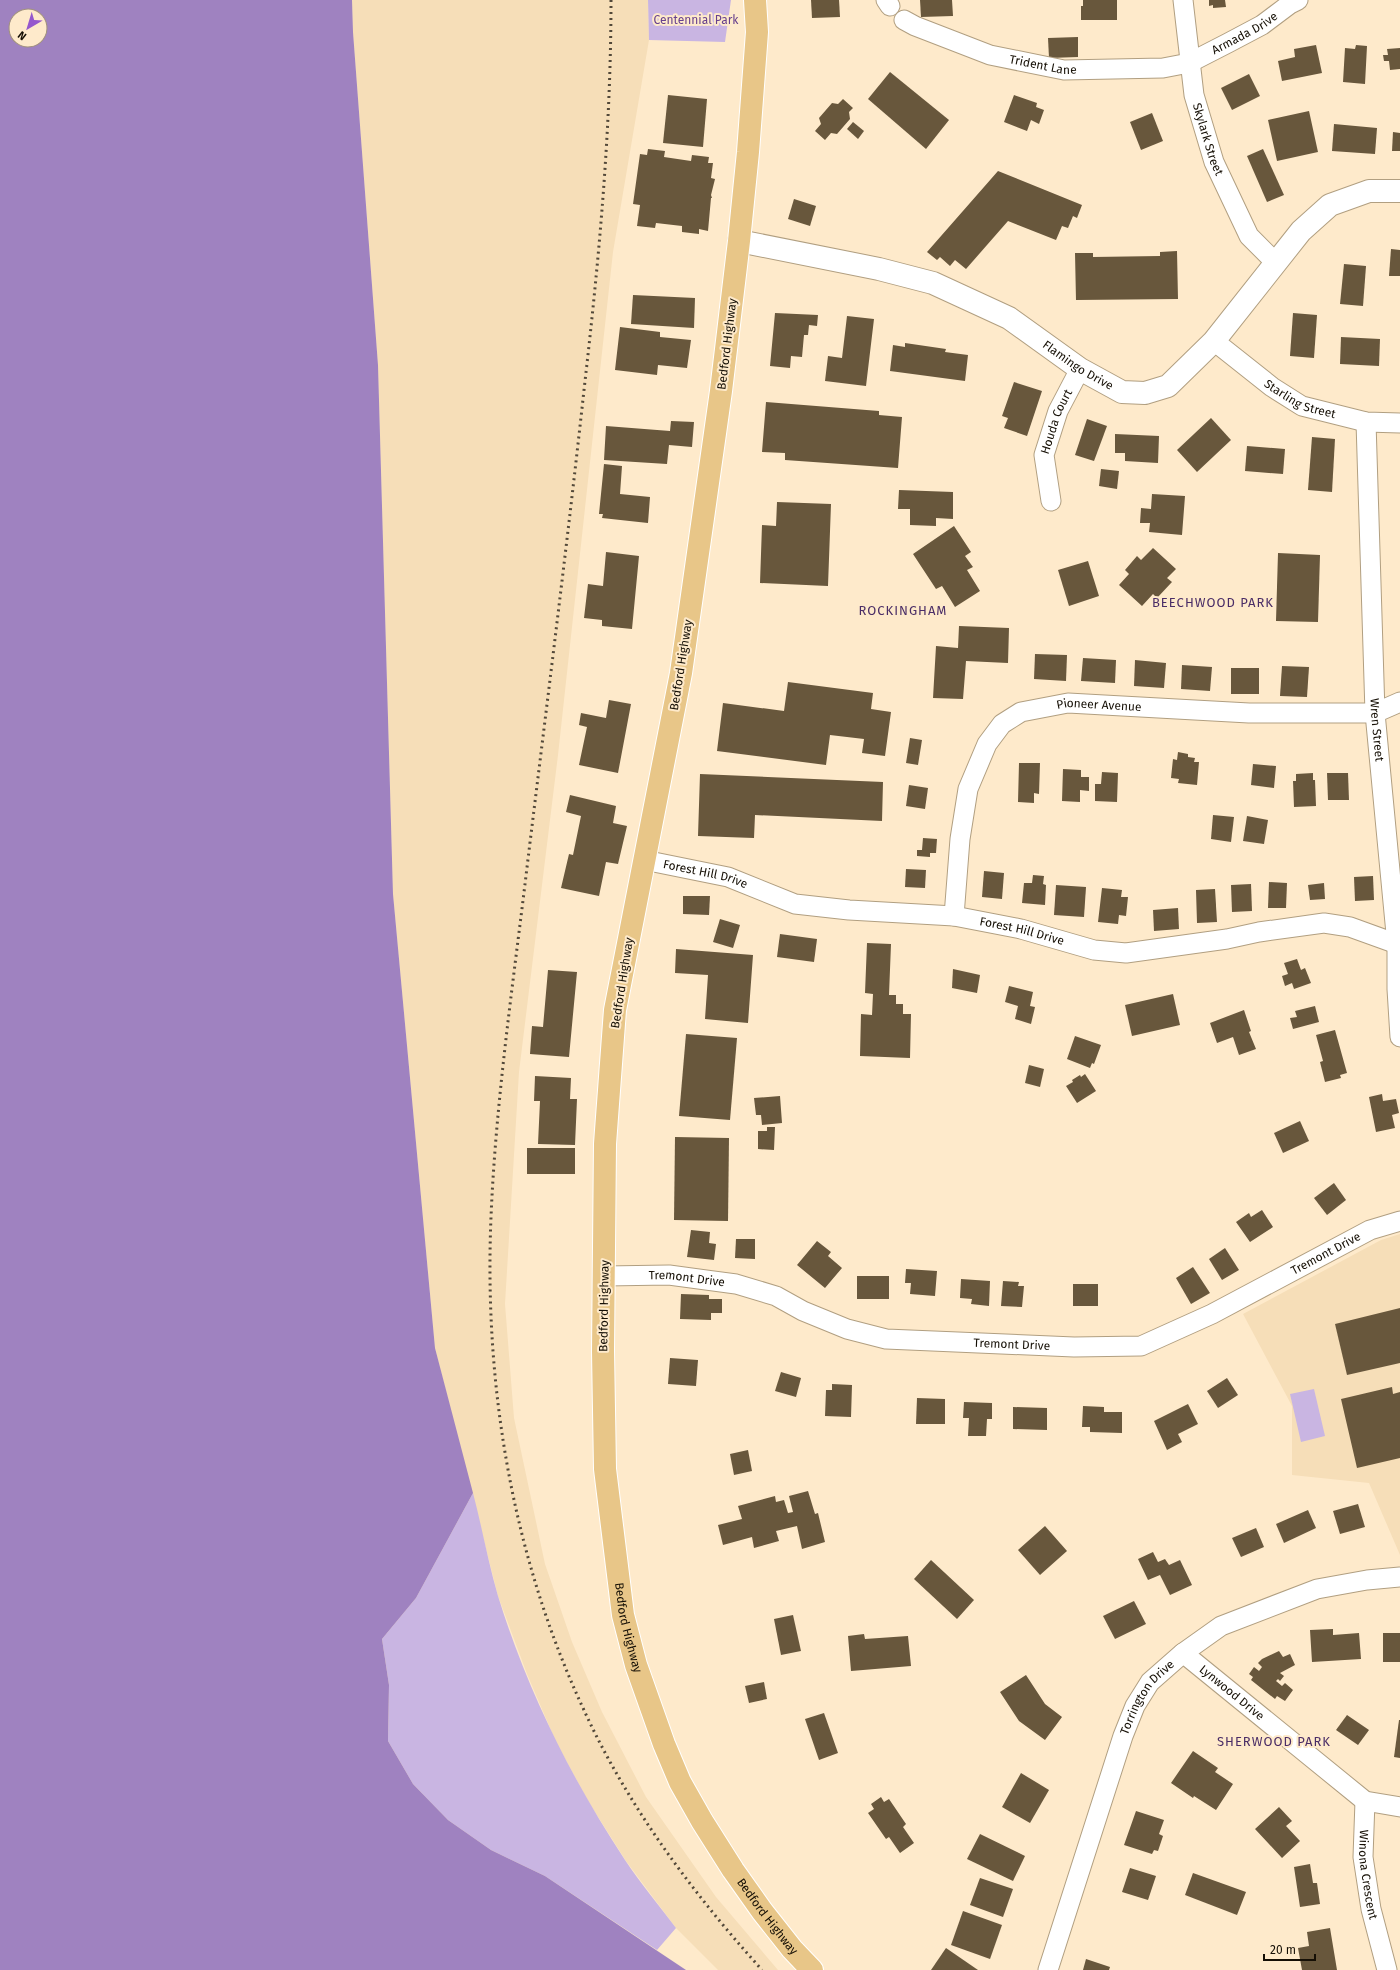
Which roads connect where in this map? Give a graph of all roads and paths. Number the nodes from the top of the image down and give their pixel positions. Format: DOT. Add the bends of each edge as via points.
graph roads {
  1 [pos="755,0"];
  2 [pos="1183,0"];
  3 [pos="1293,1"];
  4 [pos="904,20"];
  5 [pos="1189,63"];
  6 [pos="1400,191"];
  7 [pos="739,241"];
  8 [pos="1275,262"];
  9 [pos="1214,341"];
  10 [pos="1080,369"];
  11 [pos="1366,422"];
  12 [pos="1400,423"];
  13 [pos="1051,502"];
  14 [pos="1400,702"];
  15 [pos="1375,713"];
  16 [pos="644,860"];
  17 [pos="954,916"];
  18 [pos="1399,945"];
  19 [pos="1400,1037"];
  20 [pos="1400,1221"];
  21 [pos="605,1276"];
  22 [pos="1400,1577"];
  23 [pos="1184,1653"];
  24 [pos="1365,1801"];
  25 [pos="1400,1807"];
  26 [pos="812,1970"];
  27 [pos="1048,1970"];
  28 [pos="1388,1970"];
  1 -- 7 [label="main road, Bedford Highway" via="757,32"];
  2 -- 5 [label="street, Skylark Street"];
  3 -- 5 [label="street, Armada Drive" via="1262,25"];
  4 -- 5 [label="street, Trident Lane" via="990,55 1064,70 1163,68"];
  5 -- 8 [label="street, Skylark Street" via="1194,95 1214,162 1249,236"];
  6 -- 8 [label="street, Flamingo Drive" via="1369,191 1330,205 1301,231"];
  7 -- 10 [label="street, Flamingo Drive" via="879,269 933,283 1009,318"];
  7 -- 16 [label="main road, Bedford Highway" via="682,673"];
  8 -- 9 [label="street, Flamingo Drive"];
  9 -- 10 [label="street, Flamingo Drive" via="1168,386 1145,393 1122,392"];
  9 -- 11 [label="street, Starling Street" via="1272,387 1302,406"];
  10 -- 13 [label="street, Houda Court" via="1058,411 1044,455"];
  11 -- 12 [label="street, Starling Street"];
  11 -- 15 [label="street, Wren Street"];
  14 -- 15 [label="street, Pioneer Avenue"];
  15 -- 17 [label="street, Pioneer Avenue" via="1249,713 1068,703 1021,712 1002,724 987,744 968,789 960,839"];
  15 -- 18 [label="street, Wren Street"];
  16 -- 17 [label="street, Forest Hill Drive" via="728,877 795,904"];
  16 -- 21 [label="main road, Bedford Highway" via="615,1010 605,1144"];
  17 -- 18 [label="street, Forest Hill Drive" via="1021,929 1094,950 1126,953 1324,923 1350,927"];
  18 -- 19 [label="street, Wren Street" via="1397,990"];
  20 -- 21 [label="street, Tremont Drive" via="1370,1230 1212,1314 1141,1346 1066,1347 886,1339 847,1329 803,1311 776,1296 736,1284 669,1275"];
  21 -- 26 [label="main road, Bedford Highway" via="605,1469 623,1614 636,1665 680,1782 702,1821 762,1911"];
  22 -- 23 [label="street, Torrington Drive" via="1317,1589 1221,1626"];
  23 -- 24 [label="street, Lynwood Drive"];
  23 -- 27 [label="street, Torrington Drive" via="1150,1682 1135,1706 1122,1736"];
  24 -- 25 [label="street, Lynwood Drive"];
  24 -- 28 [label="street, Winona Crescent" via="1363,1857 1371,1909"];
}
